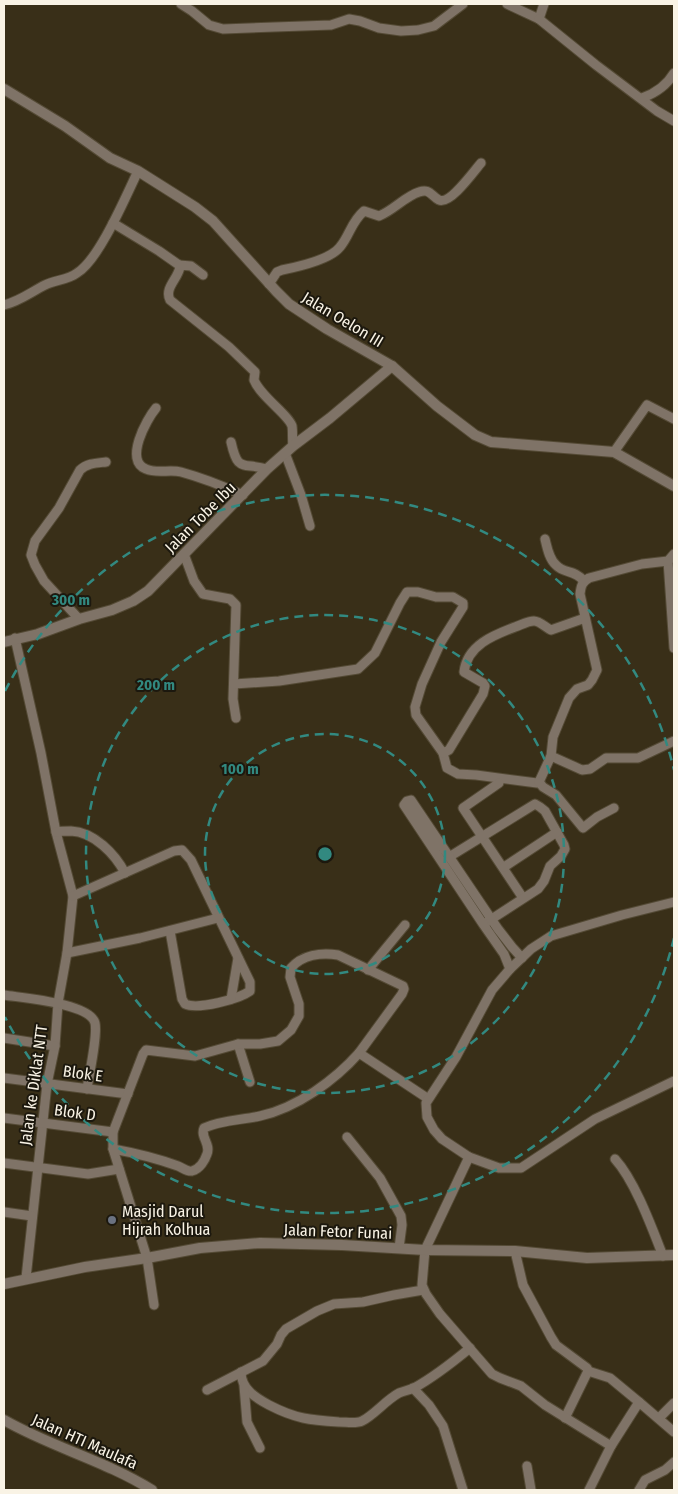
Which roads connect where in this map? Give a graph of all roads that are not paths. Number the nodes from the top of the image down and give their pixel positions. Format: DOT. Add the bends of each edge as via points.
graph roads {
  1 [pos="181,4"];
  2 [pos="463,4"];
  3 [pos="507,4"];
  4 [pos="544,4"];
  5 [pos="539,19"];
  6 [pos="674,73"];
  7 [pos="4,89"];
  8 [pos="642,98"];
  9 [pos="674,121"];
  10 [pos="481,163"];
  11 [pos="138,171"];
  12 [pos="113,223"];
  13 [pos="179,265"];
  14 [pos="203,275"];
  15 [pos="269,284"];
  16 [pos="4,304"];
  17 [pos="392,366"];
  18 [pos="156,408"];
  19 [pos="674,419"];
  20 [pos="231,442"];
  21 [pos="293,446"];
  22 [pos="614,452"];
  23 [pos="285,453"];
  24 [pos="106,462"];
  25 [pos="267,469"];
  26 [pos="674,486"];
  27 [pos="243,495"];
  28 [pos="310,526"];
  29 [pos="545,539"];
  30 [pos="184,554"];
  31 [pos="674,554"];
  32 [pos="668,561"];
  33 [pos="584,581"];
  34 [pos="585,618"];
  35 [pos="79,619"];
  36 [pos="14,638"];
  37 [pos="4,642"];
  38 [pos="674,648"];
  39 [pos="234,684"];
  40 [pos="236,718"];
  41 [pos="674,741"];
  42 [pos="443,753"];
  43 [pos="551,756"];
  44 [pos="539,782"];
  45 [pos="499,783"];
  46 [pos="614,808"];
  47 [pos="56,832"];
  48 [pos="557,832"];
  49 [pos="483,837"];
  50 [pos="446,860"];
  51 [pos="504,866"];
  52 [pos="125,873"];
  53 [pos="73,896"];
  54 [pos="523,898"];
  55 [pos="674,902"];
  56 [pos="218,918"];
  57 [pos="492,919"];
  58 [pos="483,924"];
  59 [pos="405,925"];
  60 [pos="170,931"];
  61 [pos="67,953"];
  62 [pos="238,958"];
  63 [pos="522,958"];
  64 [pos="510,969"];
  65 [pos="368,970"];
  66 [pos="4,995"];
  67 [pos="231,999"];
  68 [pos="58,1003"];
  69 [pos="4,1038"];
  70 [pos="238,1044"];
  71 [pos="55,1046"];
  72 [pos="359,1053"];
  73 [pos="4,1078"];
  74 [pos="674,1081"];
  75 [pos="250,1082"];
  76 [pos="47,1084"];
  77 [pos="87,1089"];
  78 [pos="128,1094"];
  79 [pos="427,1098"];
  80 [pos="4,1118"];
  81 [pos="43,1122"];
  82 [pos="113,1132"];
  83 [pos="347,1137"];
  84 [pos="113,1149"];
  85 [pos="470,1157"];
  86 [pos="615,1159"];
  87 [pos="4,1163"];
  88 [pos="37,1168"];
  89 [pos="119,1169"];
  90 [pos="4,1212"];
  91 [pos="32,1216"];
  92 [pos="399,1248"];
  93 [pos="425,1250"];
  94 [pos="514,1251"];
  95 [pos="674,1254"];
  96 [pos="663,1256"];
  97 [pos="148,1258"];
  98 [pos="26,1278"];
  99 [pos="4,1284"];
  100 [pos="423,1290"];
  101 [pos="154,1305"];
  102 [pos="470,1348"];
  103 [pos="588,1371"];
  104 [pos="242,1372"];
  105 [pos="244,1386"];
  106 [pos="413,1388"];
  107 [pos="207,1390"];
  108 [pos="639,1402"];
  109 [pos="674,1403"];
  110 [pos="565,1418"];
  111 [pos="659,1418"];
  112 [pos="4,1420"];
  113 [pos="674,1432"];
  114 [pos="611,1446"];
  115 [pos="260,1448"];
  116 [pos="674,1462"];
  117 [pos="527,1466"];
  118 [pos="152,1490"];
  119 [pos="462,1490"];
  120 [pos="531,1490"];
  121 [pos="589,1490"];
  122 [pos="640,1490"];
  1 -- 2 [label="street" via="209,25 223,29 331,25 349,19 401,32 434,26"];
  3 -- 5 [label="street"];
  4 -- 5 [label="street"];
  5 -- 8 [label="street"];
  6 -- 8 [label="street" via="666,84"];
  7 -- 11 [label="street, Jalan Oelon III" via="110,158"];
  8 -- 9 [label="street"];
  10 -- 15 [label="street" via="446,200 440,200 425,190 379,216 364,211 334,253 277,272"];
  11 -- 12 [label="street"];
  11 -- 15 [label="street, Jalan Oelon III" via="213,222"];
  12 -- 13 [label="street"];
  12 -- 16 [label="street" via="83,269"];
  13 -- 14 [label="street" via="191,266"];
  13 -- 21 [label="street" via="178,276 168,290 170,300 254,370 254,383 290,421"];
  15 -- 17 [label="street, Jalan Oelon III" via="313,320"];
  17 -- 21 [label="street, Jalan Tobe Ibu"];
  17 -- 22 [label="street, Jalan Oelon III" via="437,406 482,439"];
  18 -- 27 [label="street" via="138,442 137,460 142,467 154,471 178,471"];
  19 -- 22 [label="street" via="647,405"];
  20 -- 25 [label="street" via="240,464"];
  21 -- 23 [label="street, Jalan Tobe Ibu"];
  22 -- 26 [label="street, Jalan Oelon III"];
  23 -- 25 [label="street, Jalan Tobe Ibu"];
  23 -- 28 [label="street"];
  24 -- 35 [label="street" via="93,463 80,470 33,546 32,559 44,581"];
  25 -- 27 [label="street, Jalan Tobe Ibu"];
  27 -- 30 [label="street, Jalan Tobe Ibu"];
  29 -- 33 [label="street" via="554,565 578,574"];
  30 -- 35 [label="street, Jalan Tobe Ibu" via="148,591 133,601"];
  30 -- 39 [label="street" via="194,581 203,594 230,599 236,605"];
  31 -- 32 [label="street"];
  32 -- 33 [label="street" via="642,564"];
  32 -- 38 [label="street"];
  33 -- 34 [label="street" via="580,594"];
  34 -- 42 [label="street" via="551,630 531,621 481,642 464,669 485,686 483,694 449,750"];
  34 -- 43 [label="street" via="597,670 588,685 577,689 569,698 553,737"];
  35 -- 36 [label="street, Jalan Tobe Ibu" via="38,634"];
  36 -- 37 [label="street, Jalan Tobe Ibu"];
  36 -- 47 [label="street, Jalan ke Diklat NTT"];
  39 -- 40 [label="street"];
  39 -- 42 [label="street" via="358,669 375,653 407,592 457,597 464,603 463,607 437,650 415,707 416,715"];
  41 -- 43 [label="street" via="638,758 606,758 586,770"];
  42 -- 44 [label="street" via="448,768 458,774"];
  43 -- 44 [label="street"];
  44 -- 46 [label="street" via="556,795 584,828"];
  45 -- 49 [label="street" via="463,808"];
  47 -- 52 [label="street" via="72,831 91,838 106,848"];
  47 -- 53 [label="street, Jalan ke Diklat NTT"];
  48 -- 49 [label="street" via="545,811 535,804"];
  48 -- 51 [label="street"];
  48 -- 54 [label="street" via="565,849 550,866 538,890"];
  49 -- 50 [label="street"];
  49 -- 51 [label="street"];
  50 -- 50 [label="street" via="411,800 408,801 404,805"];
  50 -- 57 [label="street"];
  50 -- 58 [label="street"];
  51 -- 54 [label="street"];
  52 -- 53 [label="street"];
  52 -- 56 [label="street" via="182,850 191,860"];
  53 -- 61 [label="street, Jalan ke Diklat NTT"];
  54 -- 57 [label="street"];
  55 -- 63 [label="street" via="561,931"];
  56 -- 60 [label="street"];
  56 -- 62 [label="street"];
  57 -- 58 [label="street"];
  57 -- 63 [label="street"];
  58 -- 64 [label="street" via="504,954"];
  59 -- 65 [label="street"];
  60 -- 61 [label="street"];
  60 -- 67 [label="street" via="185,1004 195,1006"];
  61 -- 68 [label="street, Jalan ke Diklat NTT"];
  62 -- 67 [label="street"];
  62 -- 67 [label="street" via="251,987 246,994"];
  63 -- 64 [label="street"];
  64 -- 79 [label="street" via="492,990 456,1057"];
  65 -- 70 [label="street" via="332,954 298,961 290,972 299,1008 297,1021 291,1030 273,1042"];
  65 -- 72 [label="street" via="404,989"];
  66 -- 68 [label="street"];
  68 -- 71 [label="street, Jalan ke Diklat NTT"];
  68 -- 77 [label="street" via="85,1012 95,1022"];
  69 -- 71 [label="street"];
  70 -- 75 [label="street"];
  70 -- 78 [label="street" via="195,1056 146,1050"];
  71 -- 76 [label="street, Jalan ke Diklat NTT"];
  72 -- 79 [label="street"];
  72 -- 84 [label="street" via="346,1068 293,1104 260,1116 204,1128 208,1151 195,1170"];
  73 -- 76 [label="street, Blok E"];
  74 -- 85 [label="street" via="595,1119 521,1168 499,1168"];
  76 -- 77 [label="street, Blok E"];
  76 -- 81 [label="street, Jalan ke Diklat NTT"];
  77 -- 78 [label="street, Blok E"];
  78 -- 82 [label="street"];
  79 -- 85 [label="street" via="426,1110 434,1130"];
  80 -- 81 [label="street, Blok D"];
  81 -- 82 [label="street, Blok D"];
  81 -- 88 [label="street, Jalan ke Diklat NTT"];
  82 -- 84 [label="street"];
  83 -- 92 [label="street" via="380,1178 401,1216"];
  84 -- 89 [label="street"];
  85 -- 93 [label="street"];
  86 -- 96 [label="street" via="633,1187"];
  87 -- 88 [label="street"];
  88 -- 89 [label="street" via="88,1174"];
  88 -- 91 [label="street, Jalan ke Diklat NTT"];
  89 -- 97 [label="street"];
  90 -- 91 [label="street"];
  91 -- 98 [label="street, Jalan ke Diklat NTT"];
  92 -- 93 [label="street, Jalan Fetor Funai"];
  92 -- 97 [label="street, Jalan Fetor Funai" via="260,1243 200,1248"];
  93 -- 94 [label="street, Jalan Fetor Funai"];
  93 -- 100 [label="street"];
  94 -- 96 [label="street, Jalan Fetor Funai" via="587,1258"];
  94 -- 103 [label="street" via="520,1279 556,1345"];
  95 -- 96 [label="street, Jalan Fetor Funai"];
  97 -- 98 [label="street, Jalan Fetor Funai"];
  97 -- 101 [label="street"];
  98 -- 99 [label="street, Jalan Fetor Funai"];
  100 -- 102 [label="street"];
  100 -- 104 [label="street" via="374,1301 334,1304 317,1311 286,1329 270,1355"];
  102 -- 106 [label="street"];
  102 -- 110 [label="street" via="496,1377 521,1386"];
  103 -- 108 [label="street" via="610,1378"];
  103 -- 110 [label="street"];
  104 -- 105 [label="street"];
  104 -- 107 [label="street"];
  105 -- 106 [label="street" via="264,1402 286,1413 326,1422 361,1421 397,1394"];
  105 -- 115 [label="street" via="247,1422"];
  106 -- 119 [label="street" via="446,1431"];
  108 -- 111 [label="street"];
  108 -- 114 [label="street"];
  109 -- 111 [label="street"];
  110 -- 114 [label="street"];
  111 -- 113 [label="street"];
  112 -- 118 [label="street, Jalan HTI Maulafa" via="72,1453 121,1472"];
  114 -- 121 [label="street"];
  116 -- 122 [label="street" via="644,1480"];
  117 -- 120 [label="street"];
}
